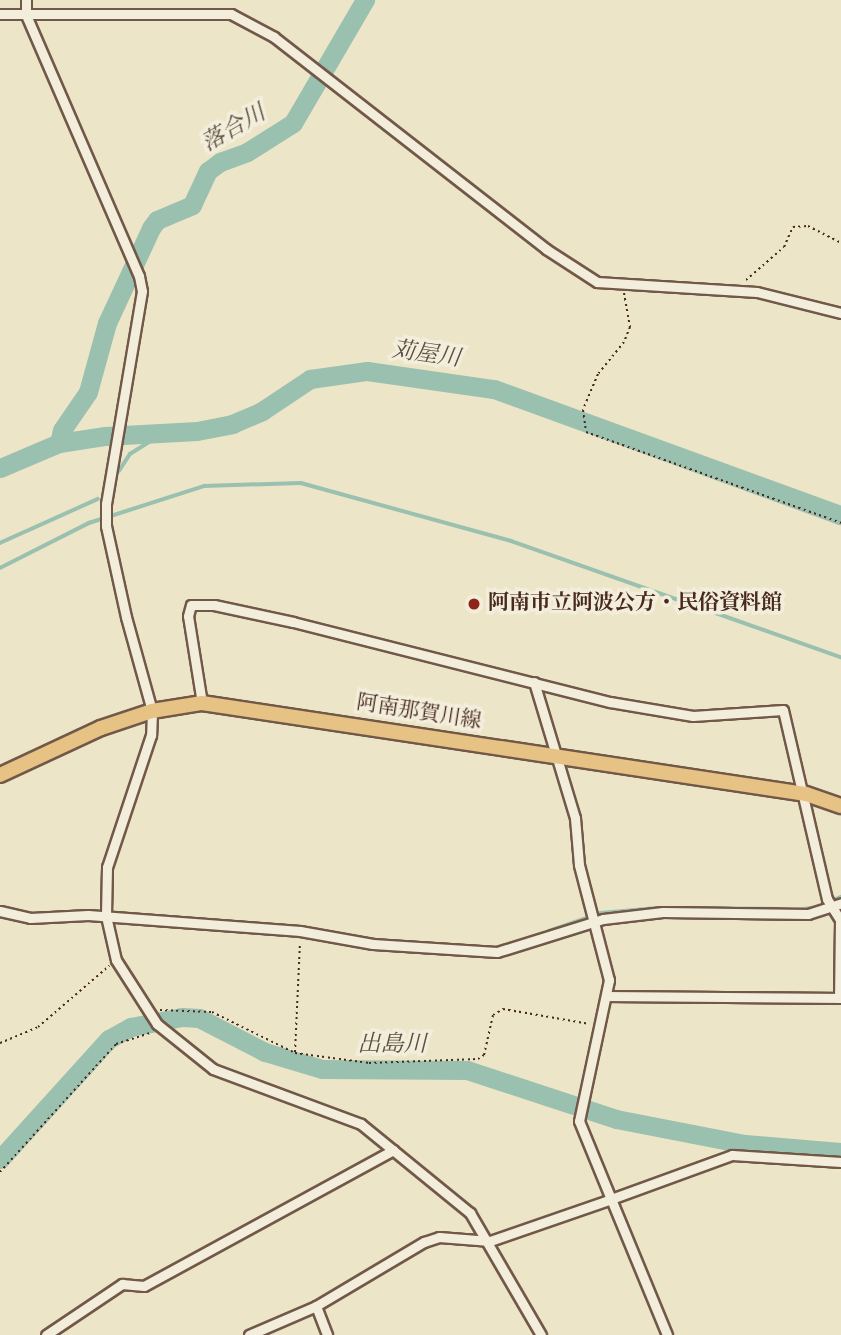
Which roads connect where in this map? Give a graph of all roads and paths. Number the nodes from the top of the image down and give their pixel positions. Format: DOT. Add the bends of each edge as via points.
graph roads {
  1 [pos="26,0"];
  2 [pos="0,14"];
  3 [pos="26,15"];
  4 [pos="841,243"];
  5 [pos="622,285"];
  6 [pos="741,290"];
  7 [pos="841,313"];
  8 [pos="841,523"];
  9 [pos="534,682"];
  10 [pos="202,703"];
  11 [pos="152,711"];
  12 [pos="556,756"];
  13 [pos="0,775"];
  14 [pos="806,794"];
  15 [pos="841,806"];
  16 [pos="841,903"];
  17 [pos="830,904"];
  18 [pos="0,911"];
  19 [pos="106,913"];
  20 [pos="593,917"];
  21 [pos="300,930"];
  22 [pos="116,960"];
  23 [pos="609,996"];
  24 [pos="840,998"];
  25 [pos="157,1021"];
  26 [pos="603,1027"];
  27 [pos="0,1043"];
  28 [pos="295,1053"];
  29 [pos="393,1150"];
  30 [pos="841,1161"];
  31 [pos="0,1172"];
  32 [pos="611,1199"];
  33 [pos="490,1241"];
  34 [pos="316,1306"];
  35 [pos="46,1335"];
  36 [pos="249,1335"];
  37 [pos="327,1335"];
  38 [pos="541,1335"];
  39 [pos="667,1335"];
  1 -- 3 [label="street"];
  2 -- 3 [label="street"];
  3 -- 5 [label="street" via="209,12 252,23 578,273 597,282"];
  3 -- 11 [label="street" via="142,291 108,482 106,526"];
  4 -- 6 [label="path" via="808,226 793,228 784,247 746,279"];
  5 -- 6 [label="street"];
  5 -- 8 [label="path" via="630,327 598,374 583,411 586,432"];
  6 -- 7 [label="street"];
  9 -- 10 [label="street" via="293,622 215,605 191,605 188,616"];
  9 -- 12 [label="street"];
  9 -- 14 [label="street" via="693,716 783,710"];
  10 -- 11 [label="main road, 阿南那賀川線"];
  10 -- 12 [label="main road, 阿南那賀川線"];
  11 -- 13 [label="main road, 阿南那賀川線" via="101,727"];
  11 -- 19 [label="street" via="150,735 107,867"];
  12 -- 14 [label="main road, 阿南那賀川線"];
  12 -- 20 [label="street" via="575,818 579,864"];
  14 -- 15 [label="main road, 阿南那賀川線"];
  14 -- 17 [label="street"];
  16 -- 17 [label="street"];
  17 -- 20 [label="street" via="808,914 663,912"];
  17 -- 24 [label="street" via="840,920"];
  18 -- 19 [label="street" via="30,918"];
  19 -- 21 [label="street"];
  19 -- 22 [label="street"];
  20 -- 21 [label="street" via="497,953 373,944"];
  20 -- 23 [label="street" via="606,961"];
  21 -- 28 [label="path"];
  22 -- 25 [label="street"];
  22 -- 27 [label="path" via="38,1027"];
  23 -- 24 [label="street"];
  23 -- 26 [label="street"];
  25 -- 28 [label="path" via="192,1008 212,1012"];
  25 -- 29 [label="street" via="213,1069 361,1124"];
  25 -- 31 [label="path" via="116,1044"];
  26 -- 28 [label="path" via="503,1009 493,1015 484,1055 478,1059 369,1063"];
  26 -- 32 [label="street" via="582,1109 582,1129"];
  29 -- 33 [label="street" via="470,1213"];
  29 -- 35 [label="street" via="144,1286 122,1284"];
  30 -- 32 [label="street" via="732,1155"];
  32 -- 33 [label="street"];
  32 -- 39 [label="street"];
  33 -- 34 [label="street" via="439,1237 424,1242"];
  33 -- 38 [label="street"];
  34 -- 36 [label="street"];
  34 -- 37 [label="street"];
}
